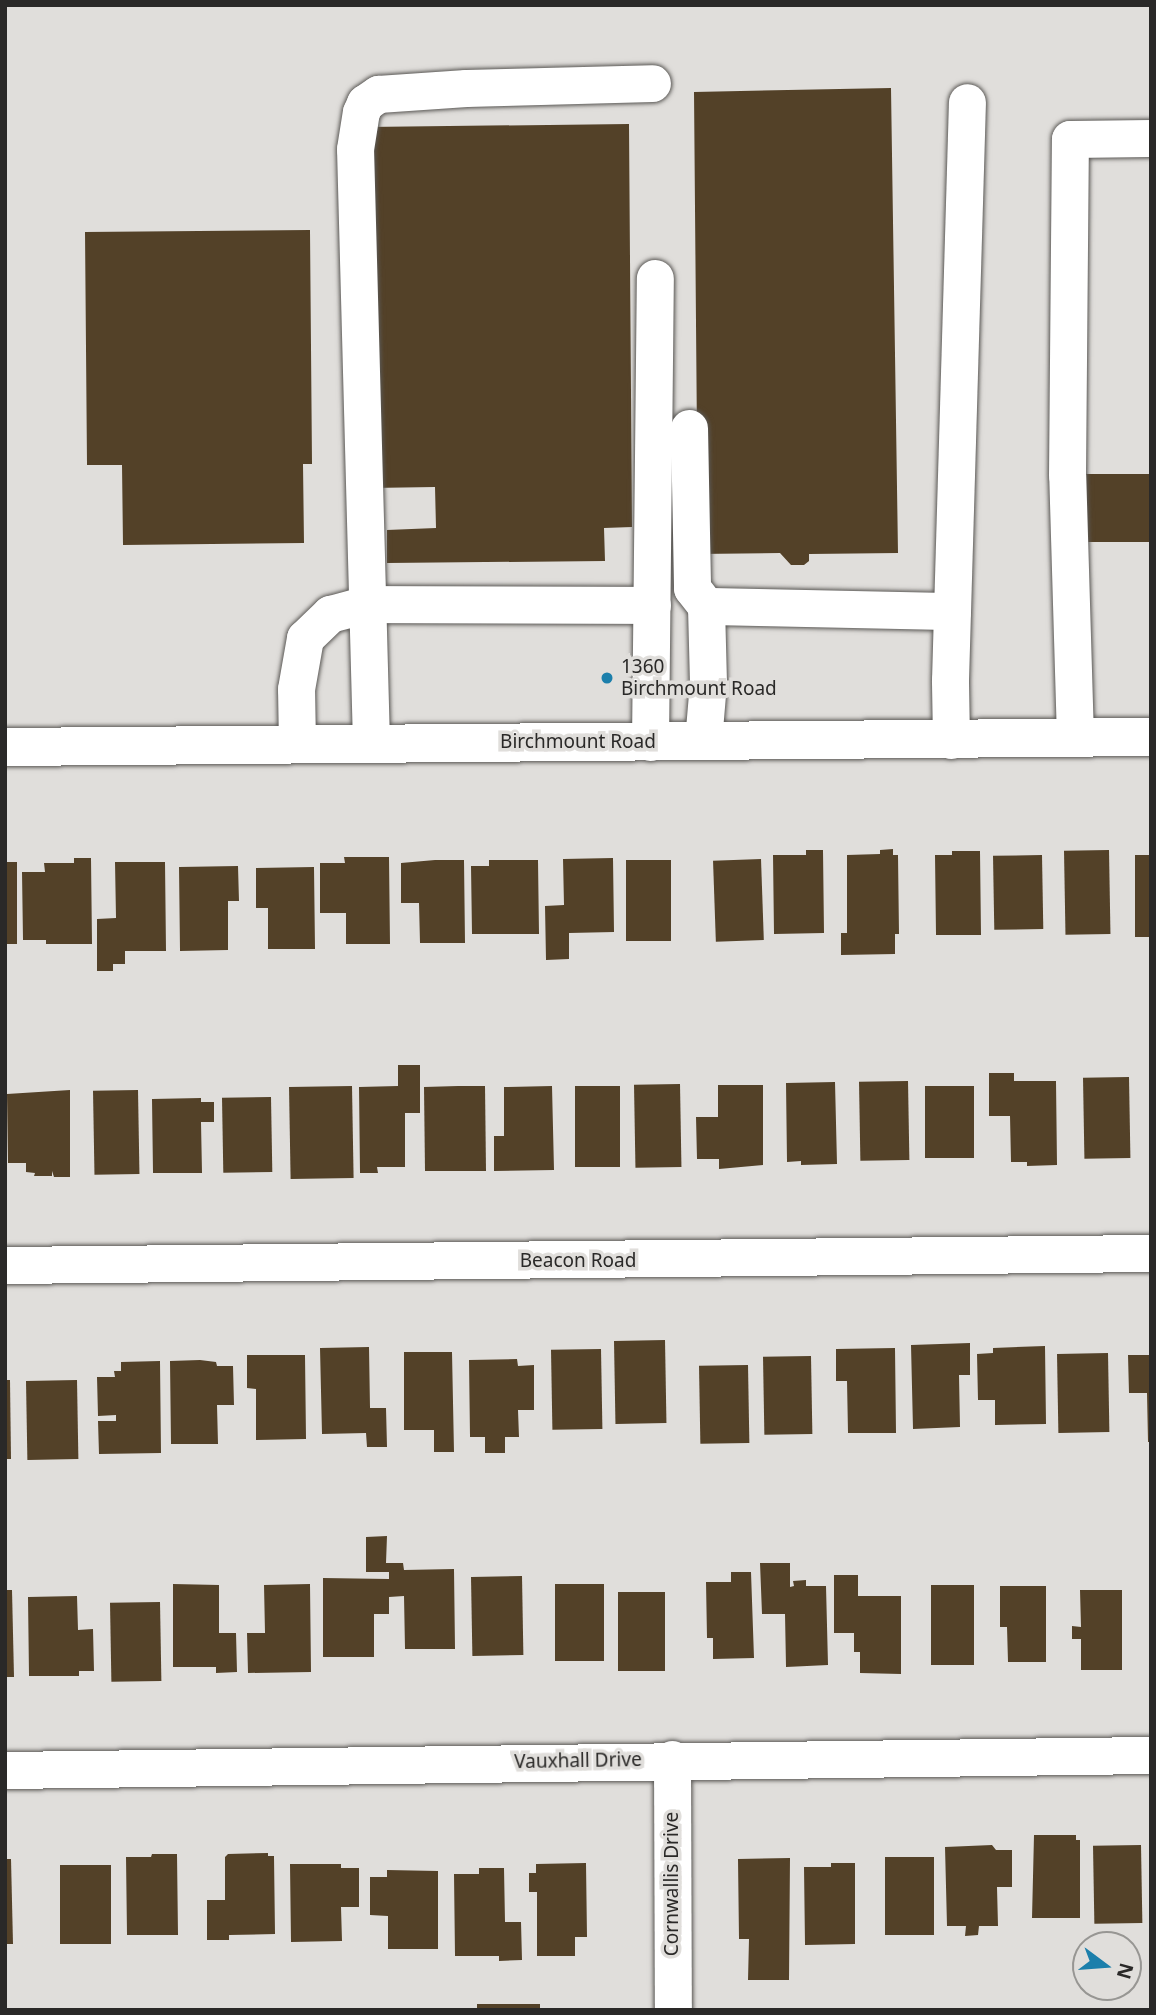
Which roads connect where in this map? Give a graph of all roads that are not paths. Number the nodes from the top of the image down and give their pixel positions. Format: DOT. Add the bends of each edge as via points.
graph roads {
  1 [pos="652,83"];
  2 [pos="967,102"];
  3 [pos="1151,138"];
  4 [pos="655,278"];
  5 [pos="689,428"];
  6 [pos="367,604"];
  7 [pos="652,605"];
  8 [pos="706,606"];
  9 [pos="952,611"];
  10 [pos="1151,737"];
  11 [pos="1075,738"];
  12 [pos="951,740"];
  13 [pos="704,741"];
  14 [pos="650,742"];
  15 [pos="371,743"];
  16 [pos="297,744"];
  17 [pos="5,747"];
  18 [pos="1151,1253"];
  19 [pos="5,1265"];
  20 [pos="1151,1755"];
  21 [pos="672,1759"];
  22 [pos="5,1770"];
  23 [pos="673,2010"];
  1 -- 6 [label="street" via="378,94 360,112 355,149"];
  2 -- 9 [label="street"];
  3 -- 11 [label="street" via="1070,139 1067,475"];
  4 -- 7 [label="street"];
  5 -- 8 [label="street" via="692,588"];
  6 -- 7 [label="street"];
  6 -- 15 [label="street"];
  6 -- 16 [label="street" via="330,614 305,638 296,689"];
  7 -- 14 [label="street"];
  8 -- 9 [label="street"];
  8 -- 13 [label="street"];
  9 -- 12 [label="street"];
  10 -- 11 [label="main road, Birchmount Road"];
  11 -- 12 [label="main road, Birchmount Road"];
  12 -- 13 [label="main road, Birchmount Road"];
  13 -- 14 [label="main road, Birchmount Road"];
  14 -- 15 [label="main road, Birchmount Road"];
  15 -- 16 [label="main road, Birchmount Road"];
  16 -- 17 [label="main road, Birchmount Road"];
  18 -- 19 [label="street, Beacon Road"];
  20 -- 21 [label="street, Vauxhall Drive"];
  21 -- 22 [label="street, Vauxhall Drive"];
  21 -- 23 [label="street, Cornwallis Drive"];
}
